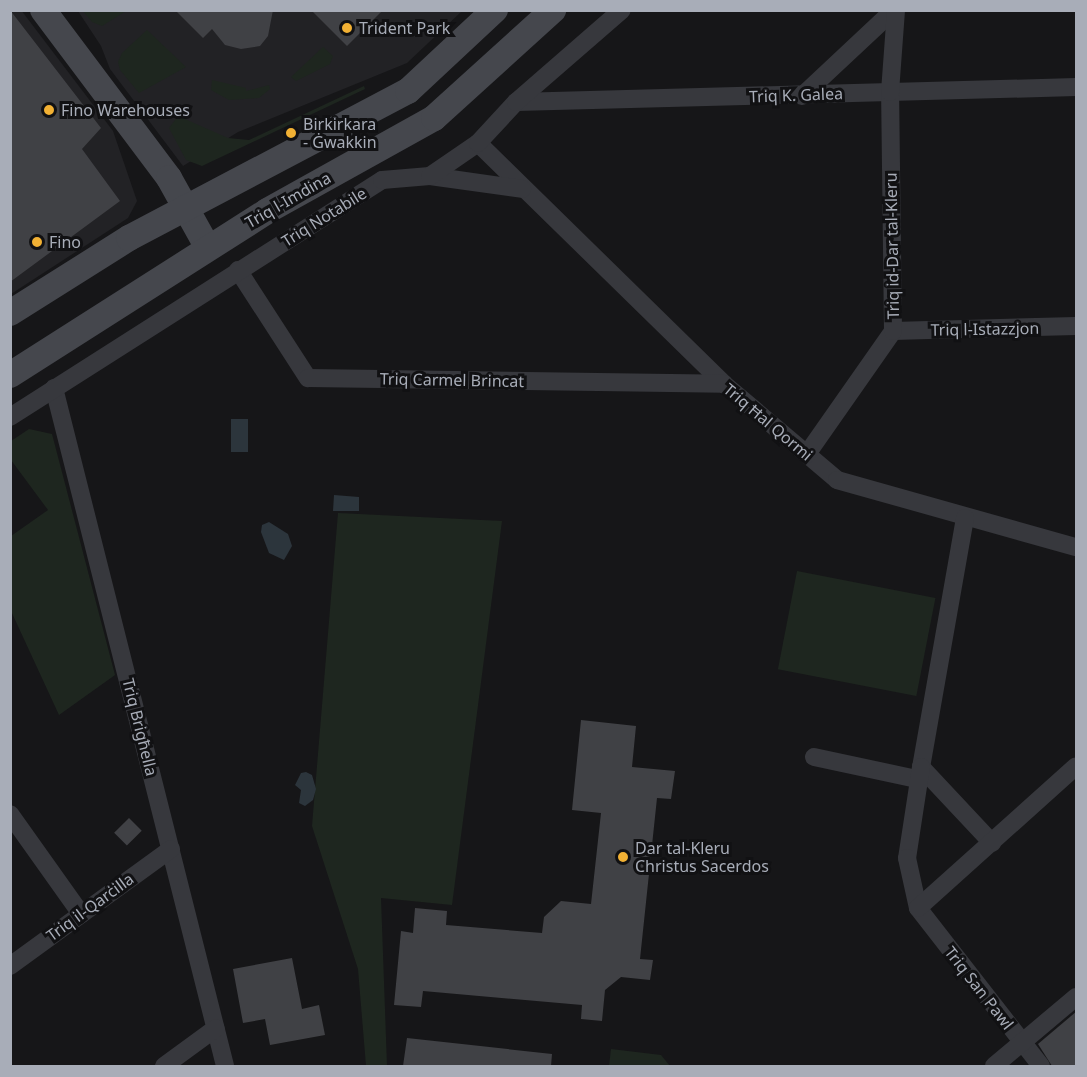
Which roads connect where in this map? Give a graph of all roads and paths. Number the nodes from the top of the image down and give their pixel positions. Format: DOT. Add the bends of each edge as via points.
graph roads {
  1 [pos="43,10"];
  2 [pos="495,10"];
  3 [pos="553,10"];
  4 [pos="622,10"];
  5 [pos="895,10"];
  6 [pos="1077,87"];
  7 [pos="890,92"];
  8 [pos="802,96"];
  9 [pos="516,102"];
  10 [pos="478,143"];
  11 [pos="430,176"];
  12 [pos="522,189"];
  13 [pos="188,206"];
  14 [pos="208,248"];
  15 [pos="238,270"];
  16 [pos="10,313"];
  17 [pos="1077,326"];
  18 [pos="893,331"];
  19 [pos="10,375"];
  20 [pos="724,384"];
  21 [pos="54,388"];
  22 [pos="10,417"];
  23 [pos="807,454"];
  24 [pos="965,518"];
  25 [pos="1077,547"];
  26 [pos="814,757"];
  27 [pos="919,773"];
  28 [pos="1073,776"];
  29 [pos="10,814"];
  30 [pos="992,843"];
  31 [pos="171,849"];
  32 [pos="918,908"];
  33 [pos="81,914"];
  34 [pos="10,966"];
  35 [pos="1077,997"];
  36 [pos="216,1028"];
  37 [pos="1021,1043"];
  38 [pos="164,1066"];
  39 [pos="225,1066"];
  40 [pos="994,1066"];
  41 [pos="1041,1066"];
  1 -- 13 [label="main road"];
  2 -- 13 [label="main road" via="408,91"];
  3 -- 14 [label="main road, Triq l-Imdina" via="434,118"];
  4 -- 9 [label="street, Triq Notabile"];
  5 -- 7 [label="street, Triq id-Dar tal-Kleru"];
  5 -- 8 [label="street"];
  6 -- 7 [label="street, Triq K. Galea"];
  7 -- 8 [label="street, Triq K. Galea"];
  7 -- 18 [label="street, Triq id-Dar tal-Kleru"];
  8 -- 9 [label="street, Triq K. Galea"];
  9 -- 10 [label="street, Triq Notabile"];
  10 -- 11 [label="street, Triq Notabile"];
  10 -- 12 [label="street, Triq Ħal Qormi"];
  11 -- 12 [label="street"];
  11 -- 15 [label="street, Triq Notabile" via="382,180"];
  12 -- 20 [label="street, Triq Ħal Qormi"];
  13 -- 14 [label="main road"];
  13 -- 16 [label="main road" via="120,243"];
  14 -- 19 [label="main road, Triq l-Imdina"];
  15 -- 20 [label="street, Triq Carmel Brincat" via="308,378"];
  15 -- 21 [label="street, Triq Notabile"];
  17 -- 18 [label="street, Triq l-Istazzjon"];
  18 -- 23 [label="street, Triq id-Dar tal-Kleru"];
  20 -- 23 [label="street, Triq Ħal Qormi"];
  21 -- 22 [label="street, Triq Notabile"];
  21 -- 31 [label="street, Triq Brigħella"];
  23 -- 24 [label="street, Triq Ħal Qormi" via="837,480"];
  24 -- 25 [label="street, Triq Ħal Qormi"];
  24 -- 27 [label="street"];
  26 -- 27 [label="street"];
  27 -- 30 [label="street"];
  27 -- 32 [label="street" via="908,858"];
  28 -- 30 [label="street"];
  29 -- 33 [label="street"];
  30 -- 32 [label="street"];
  31 -- 33 [label="street, Triq il-Qarċilla"];
  31 -- 36 [label="street, Triq Brigħella"];
  32 -- 37 [label="street, Triq San Pawl"];
  33 -- 34 [label="street, Triq il-Qarċilla"];
  35 -- 37 [label="street"];
  36 -- 38 [label="street"];
  36 -- 39 [label="street, Triq Brigħella"];
  37 -- 40 [label="street"];
  37 -- 41 [label="street, Triq San Pawl"];
}
